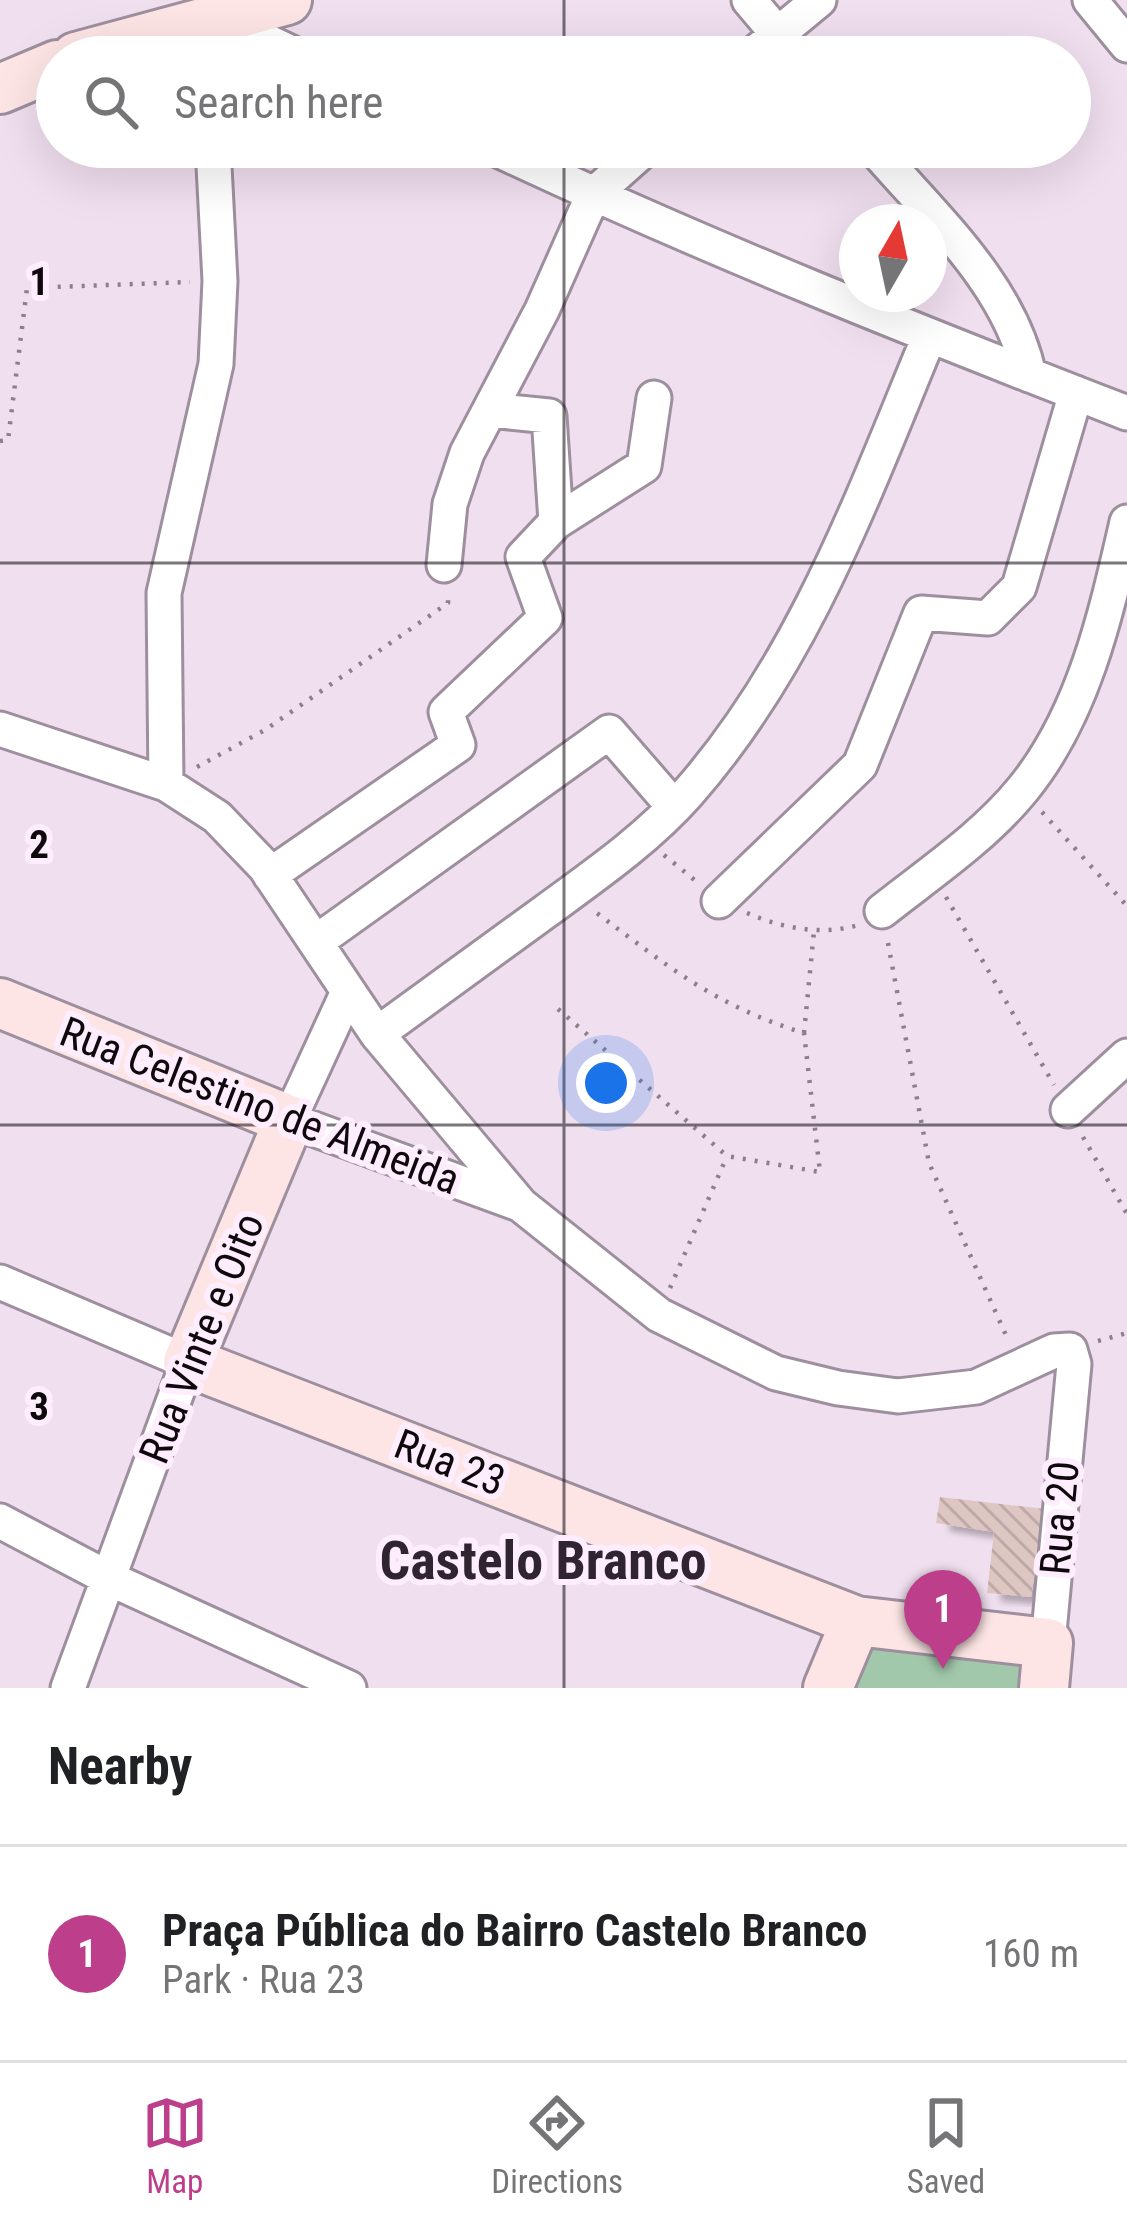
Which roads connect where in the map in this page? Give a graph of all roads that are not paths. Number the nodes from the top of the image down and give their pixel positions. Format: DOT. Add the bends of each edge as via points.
graph roads {
  1 [pos="287,0"];
  2 [pos="749,0"];
  3 [pos="819,0"];
  4 [pos="1090,0"];
  5 [pos="222,26"];
  6 [pos="148,36"];
  7 [pos="779,36"];
  8 [pos="793,36"];
  9 [pos="1127,45"];
  10 [pos="36,74"];
  11 [pos="0,89"];
  12 [pos="215,168"];
  13 [pos="536,168"];
  14 [pos="623,168"];
  15 [pos="891,168"];
  16 [pos="593,195"];
  17 [pos="929,337"];
  18 [pos="1029,376"];
  19 [pos="1076,393"];
  20 [pos="654,398"];
  21 [pos="490,410"];
  22 [pos="1127,413"];
  23 [pos="556,522"];
  24 [pos="1127,522"];
  25 [pos="444,565"];
  26 [pos="0,729"];
  27 [pos="166,784"];
  28 [pos="674,807"];
  29 [pos="270,875"];
  30 [pos="719,901"];
  31 [pos="882,911"];
  32 [pos="316,942"];
  33 [pos="347,994"];
  34 [pos="0,1003"];
  35 [pos="377,1034"];
  36 [pos="1127,1056"];
  37 [pos="1068,1110"];
  38 [pos="289,1120"];
  39 [pos="521,1204"];
  40 [pos="0,1282"];
  41 [pos="188,1362"];
  42 [pos="0,1521"];
  43 [pos="108,1578"];
  44 [pos="856,1621"];
  45 [pos="1046,1665"];
  46 [pos="68,1688"];
  47 [pos="349,1688"];
  48 [pos="828,1688"];
  1 -- 5 [label="street"];
  2 -- 7 [label="street"];
  3 -- 8 [label="street"];
  4 -- 9 [label="street"];
  5 -- 6 [label="street"];
  10 -- 11 [label="street"];
  12 -- 27 [label="street" via="217,364 164,593"];
  13 -- 16 [label="street"];
  14 -- 16 [label="street"];
  15 -- 18 [label="street" via="993,288 1023,344"];
  16 -- 17 [label="street"];
  16 -- 21 [label="street"];
  17 -- 18 [label="street"];
  17 -- 28 [label="street" via="829,577 758,698"];
  18 -- 19 [label="street"];
  19 -- 22 [label="street"];
  19 -- 30 [label="street" via="1018,586 988,618 921,613 860,765"];
  20 -- 23 [label="street" via="644,466"];
  21 -- 23 [label="street" via="549,416"];
  21 -- 25 [label="street" via="450,504"];
  23 -- 29 [label="street" via="523,557 545,618 446,712 458,745"];
  24 -- 31 [label="street" via="1101,632 1051,750 985,829"];
  26 -- 27 [label="street"];
  27 -- 29 [label="street" via="218,818"];
  28 -- 32 [label="street" via="609,732"];
  28 -- 35 [label="street"];
  29 -- 32 [label="street"];
  32 -- 33 [label="street"];
  33 -- 35 [label="street"];
  33 -- 38 [label="street, Rua Vinte e Oito"];
  34 -- 38 [label="street, Rua Celestino de Almeida"];
  35 -- 39 [label="street"];
  36 -- 37 [label="street"];
  38 -- 39 [label="street, Rua Celestino de Almeida"];
  38 -- 41 [label="street, Rua Vinte e Oito"];
  39 -- 45 [label="street, Rua 20" via="658,1315 776,1373 898,1396 976,1387 1070,1350"];
  40 -- 41 [label="street, Rua 23"];
  41 -- 43 [label="street, Rua Vinte e Oito"];
  41 -- 44 [label="street, Rua 23"];
  42 -- 43 [label="street"];
  43 -- 46 [label="street, Rua Vinte e Oito"];
  43 -- 47 [label="street"];
  44 -- 45 [label="street, Rua 23"];
  44 -- 48 [label="street"];
}
